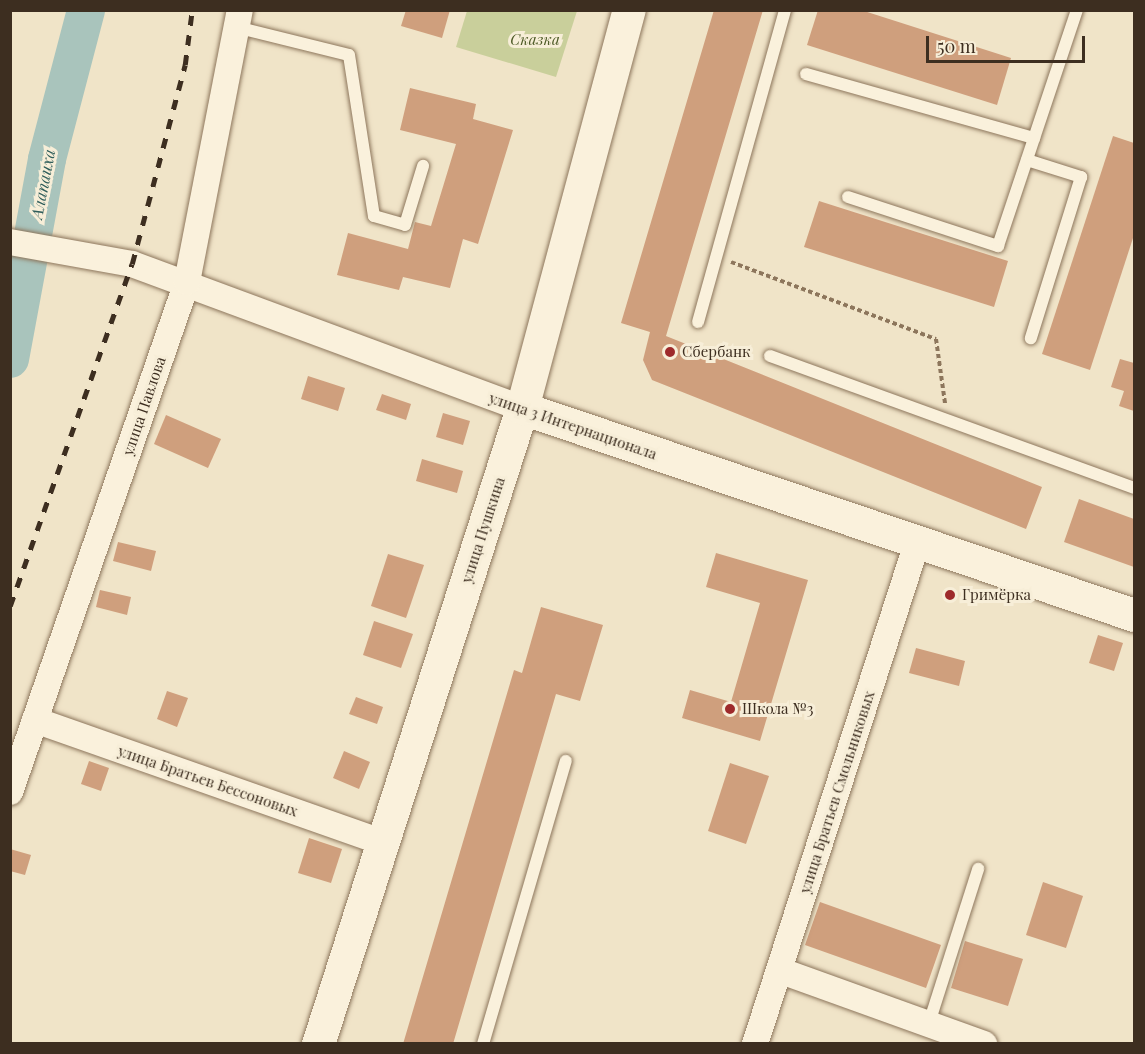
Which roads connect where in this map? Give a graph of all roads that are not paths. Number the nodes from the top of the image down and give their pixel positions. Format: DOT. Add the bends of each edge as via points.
graph roads {
  1 [pos="629,10"];
  2 [pos="785,10"];
  3 [pos="1077,10"];
  4 [pos="238,19"];
  5 [pos="807,74"];
  6 [pos="1034,138"];
  7 [pos="1027,160"];
  8 [pos="423,166"];
  9 [pos="848,197"];
  10 [pos="10,242"];
  11 [pos="187,282"];
  12 [pos="698,322"];
  13 [pos="1031,338"];
  14 [pos="770,356"];
  15 [pos="522,408"];
  16 [pos="1134,488"];
  17 [pos="918,540"];
  18 [pos="1134,615"];
  19 [pos="35,720"];
  20 [pos="566,761"];
  21 [pos="10,792"];
  22 [pos="382,842"];
  23 [pos="978,869"];
  24 [pos="781,971"];
  25 [pos="929,1023"];
  26 [pos="318,1044"];
  27 [pos="483,1044"];
  28 [pos="755,1044"];
  29 [pos="984,1044"];
  1 -- 15 [label="street, улица Пушкина"];
  2 -- 12 [label="lane"];
  3 -- 6 [label="lane"];
  4 -- 8 [label="lane" via="349,55 374,216 405,225"];
  4 -- 11 [label="street, улица Павлова"];
  5 -- 6 [label="lane"];
  6 -- 7 [label="lane"];
  7 -- 9 [label="lane" via="998,246"];
  7 -- 13 [label="lane" via="1081,177"];
  10 -- 11 [label="street, улица 3 Интернационала" via="88,256"];
  11 -- 15 [label="street, улица 3 Интернационала"];
  11 -- 19 [label="street, улица Павлова"];
  14 -- 16 [label="lane"];
  15 -- 17 [label="street, улица 3 Интернационала"];
  15 -- 22 [label="street, улица Пушкина"];
  17 -- 18 [label="street, улица 3 Интернационала"];
  17 -- 24 [label="street, улица Братьев Смольниковых"];
  19 -- 21 [label="street, улица Павлова"];
  19 -- 22 [label="street, улица Братьев Бессоновых"];
  20 -- 27 [label="lane"];
  22 -- 26 [label="street, улица Пушкина"];
  23 -- 25 [label="lane"];
  24 -- 25 [label="street"];
  24 -- 28 [label="street, улица Братьев Смольниковых"];
  25 -- 29 [label="street"];
}
